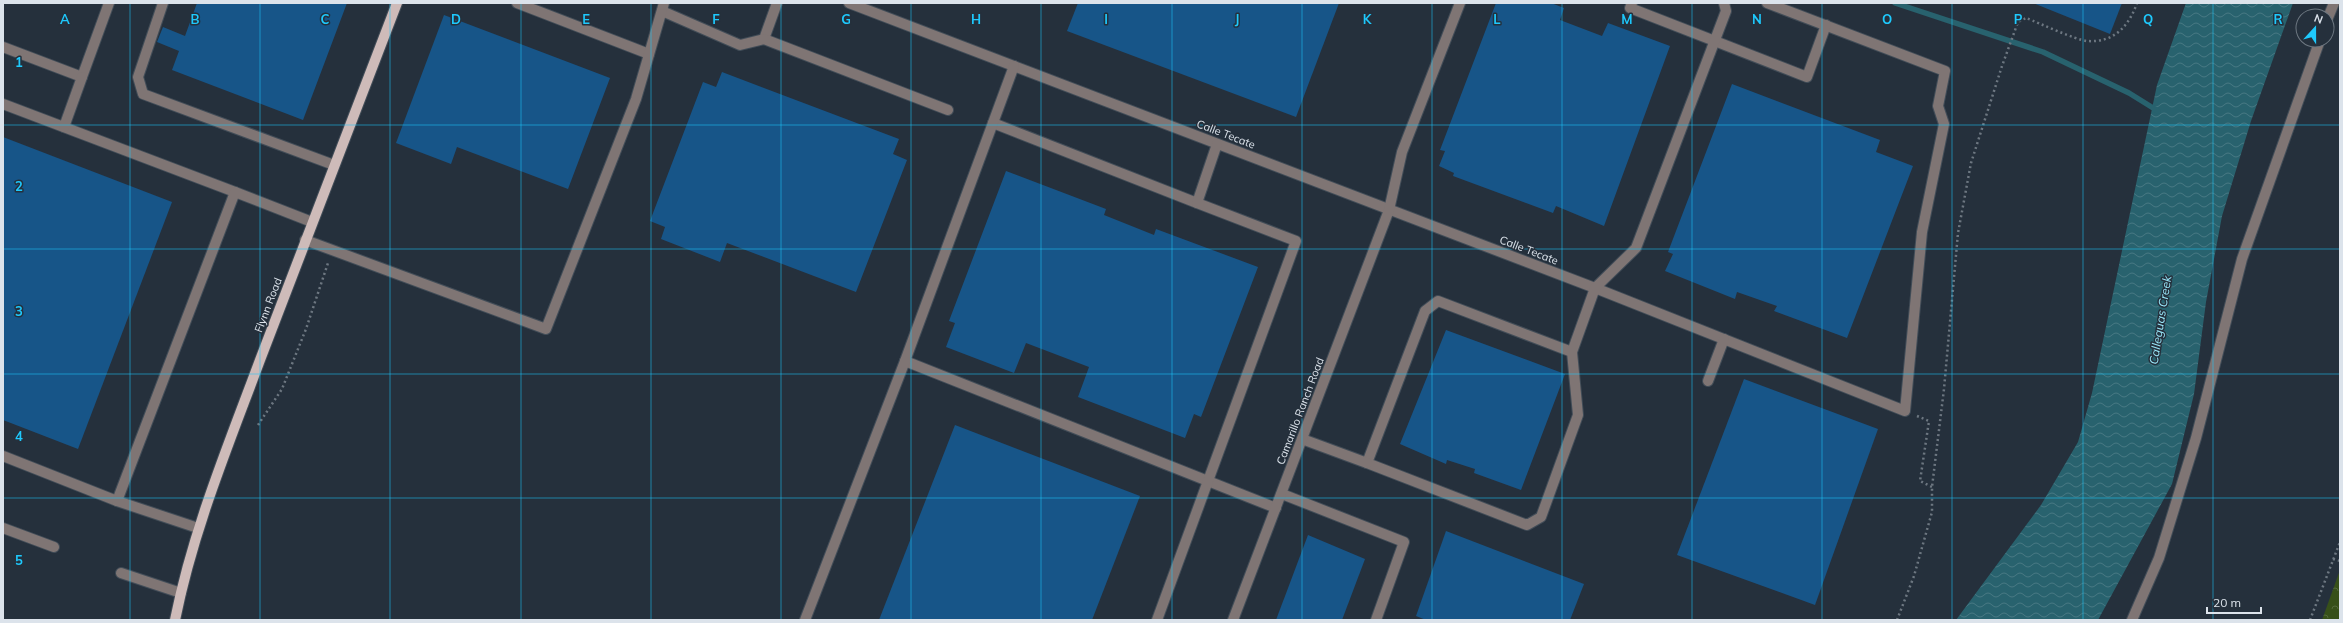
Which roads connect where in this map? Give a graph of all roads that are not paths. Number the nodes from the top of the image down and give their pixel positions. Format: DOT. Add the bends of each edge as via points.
graph roads {
  1 [pos="109,3"];
  2 [pos="164,3"];
  3 [pos="397,3"];
  4 [pos="517,3"];
  5 [pos="777,3"];
  6 [pos="849,3"];
  7 [pos="1460,3"];
  8 [pos="1632,3"];
  9 [pos="1724,3"];
  10 [pos="1767,3"];
  11 [pos="661,6"];
  12 [pos="1826,25"];
  13 [pos="764,39"];
  14 [pos="1714,41"];
  15 [pos="3,47"];
  16 [pos="2317,48"];
  17 [pos="649,54"];
  18 [pos="1014,66"];
  19 [pos="82,77"];
  20 [pos="3,104"];
  21 [pos="948,110"];
  22 [pos="993,123"];
  23 [pos="64,127"];
  24 [pos="1217,144"];
  25 [pos="334,165"];
  26 [pos="235,192"];
  27 [pos="1197,203"];
  28 [pos="1389,210"];
  29 [pos="312,222"];
  30 [pos="305,240"];
  31 [pos="1595,288"];
  32 [pos="1724,339"];
  33 [pos="1572,352"];
  34 [pos="905,361"];
  35 [pos="1708,381"];
  36 [pos="1302,439"];
  37 [pos="3,456"];
  38 [pos="1367,463"];
  39 [pos="1208,482"];
  40 [pos="1282,494"];
  41 [pos="117,501"];
  42 [pos="1276,508"];
  43 [pos="3,528"];
  44 [pos="198,528"];
  45 [pos="54,547"];
  46 [pos="121,573"];
  47 [pos="181,593"];
  48 [pos="175,620"];
  49 [pos="805,620"];
  50 [pos="1157,620"];
  51 [pos="1233,620"];
  52 [pos="1376,620"];
  53 [pos="2132,620"];
  1 -- 19 [label="street"];
  2 -- 25 [label="street" via="138,77 143,94"];
  3 -- 25 [label="main road, Flynn Road"];
  4 -- 17 [label="street"];
  5 -- 13 [label="street"];
  6 -- 18 [label="street, Calle Tecate"];
  7 -- 28 [label="street, Camarillo Ranch Road" via="1402,152"];
  8 -- 14 [label="street" via="1630,8"];
  9 -- 14 [label="street" via="1726,11"];
  10 -- 12 [label="street"];
  11 -- 13 [label="street" via="740,45"];
  11 -- 17 [label="street"];
  12 -- 14 [label="street" via="1807,78"];
  12 -- 32 [label="street, Calle Tecate" via="1945,71 1938,106 1944,124 1922,232 1905,411"];
  13 -- 21 [label="street"];
  14 -- 31 [label="street" via="1636,248"];
  15 -- 19 [label="street"];
  16 -- 53 [label="street" via="2242,259 2196,438 2159,558"];
  17 -- 30 [label="street" via="636,99 546,329"];
  18 -- 22 [label="street"];
  18 -- 24 [label="street, Calle Tecate"];
  19 -- 23 [label="street"];
  20 -- 23 [label="street"];
  22 -- 27 [label="street"];
  22 -- 34 [label="street"];
  23 -- 26 [label="street"];
  24 -- 27 [label="street"];
  24 -- 28 [label="street, Calle Tecate"];
  25 -- 29 [label="main road, Flynn Road"];
  26 -- 29 [label="street"];
  26 -- 41 [label="street"];
  27 -- 39 [label="street" via="1296,241"];
  28 -- 31 [label="street, Calle Tecate"];
  28 -- 36 [label="street, Camarillo Ranch Road"];
  29 -- 30 [label="main road, Flynn Road"];
  30 -- 44 [label="main road, Flynn Road"];
  31 -- 32 [label="street, Calle Tecate"];
  31 -- 33 [label="street"];
  32 -- 35 [label="street"];
  33 -- 38 [label="street" via="1438,301 1425,311"];
  33 -- 38 [label="street" via="1578,415 1542,517 1527,525"];
  34 -- 39 [label="street"];
  34 -- 49 [label="street"];
  36 -- 38 [label="street"];
  36 -- 40 [label="street, Camarillo Ranch Road"];
  37 -- 41 [label="street"];
  39 -- 42 [label="street"];
  39 -- 50 [label="street"];
  40 -- 42 [label="street, Camarillo Ranch Road"];
  40 -- 52 [label="street" via="1404,542"];
  41 -- 44 [label="street"];
  42 -- 51 [label="street, Camarillo Ranch Road"];
  43 -- 45 [label="street"];
  44 -- 47 [label="main road, Flynn Road"];
  46 -- 47 [label="street"];
  47 -- 48 [label="main road, Flynn Road"];
}
